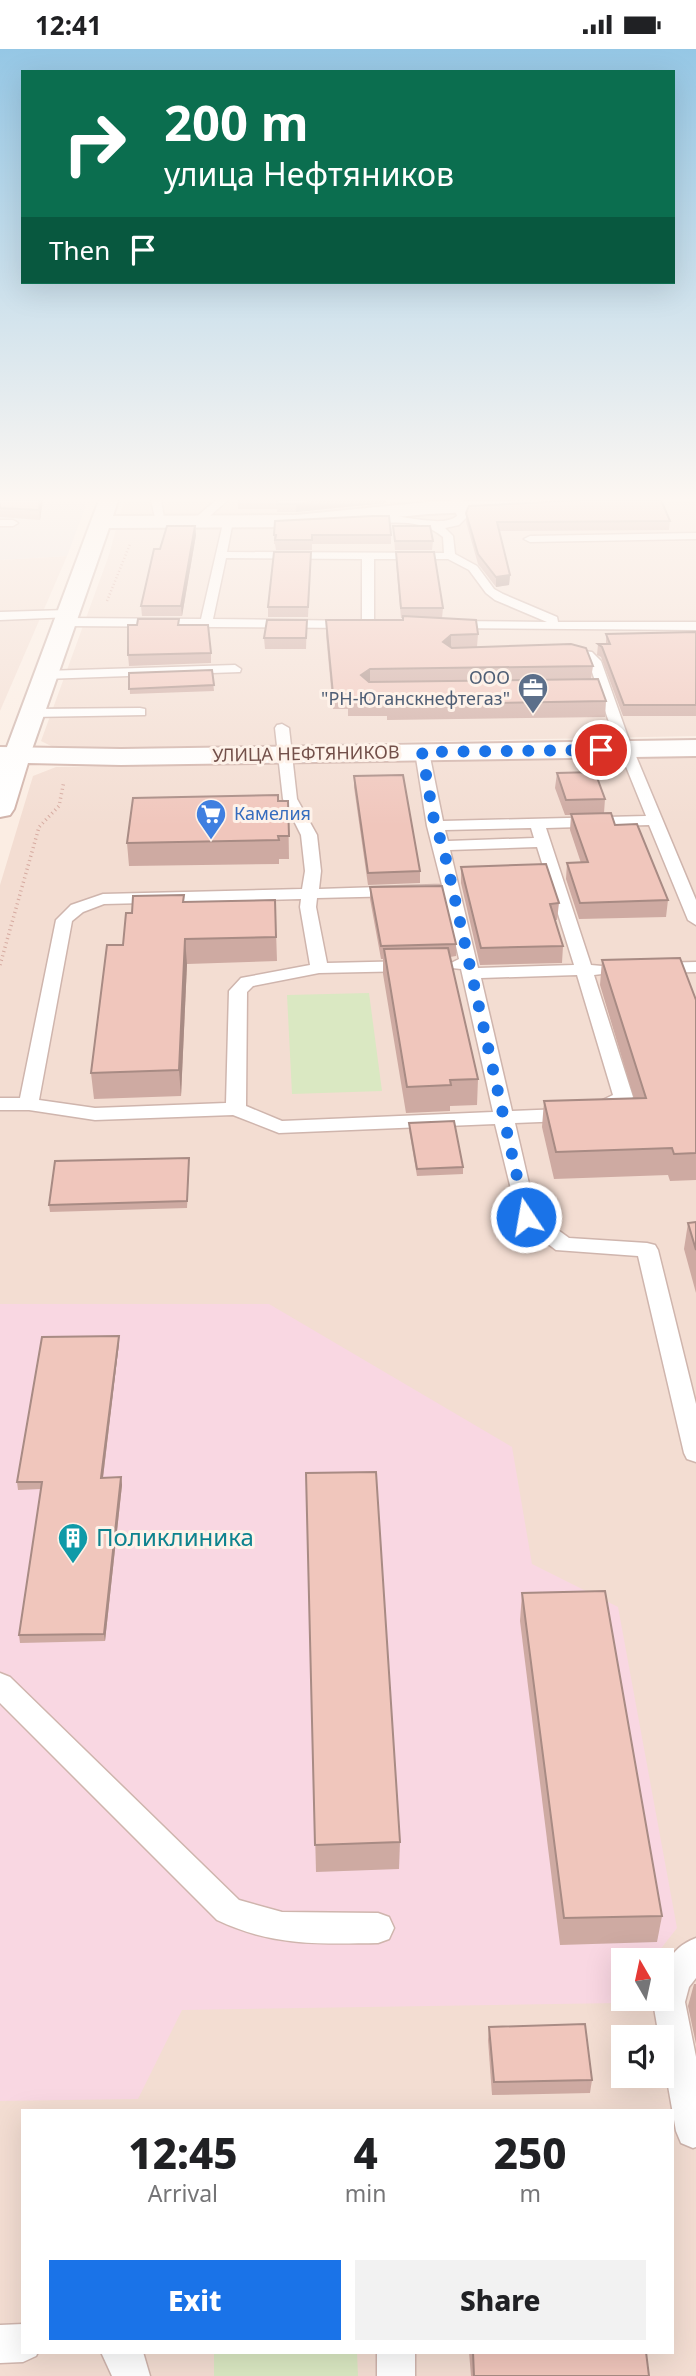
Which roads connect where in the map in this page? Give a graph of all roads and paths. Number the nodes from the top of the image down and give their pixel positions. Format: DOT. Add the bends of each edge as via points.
graph roads {
  1 [pos="69,609"];
  2 [pos="209,609"];
  3 [pos="373,609"];
  4 [pos="526,609"];
  5 [pos="0,616"];
  6 [pos="65,618"];
  7 [pos="206,623"];
  8 [pos="434,625"];
  9 [pos="565,625"];
  10 [pos="696,626"];
  11 [pos="544,653"];
  12 [pos="236,669"];
  13 [pos="44,675"];
  14 [pos="140,712"];
  15 [pos="31,713"];
  16 [pos="282,728"];
  17 [pos="696,748"];
  18 [pos="627,749"];
  19 [pos="422,752"];
  20 [pos="287,754"];
  21 [pos="9,755"];
  22 [pos="65,776"];
  23 [pos="0,809"];
  24 [pos="655,820"];
  25 [pos="537,824"];
  26 [pos="435,826"];
  27 [pos="543,842"];
  28 [pos="443,846"];
  29 [pos="452,890"];
  30 [pos="311,893"];
  31 [pos="696,920"];
  32 [pos="0,965"];
  33 [pos="696,967"];
  34 [pos="319,968"];
  35 [pos="470,969"];
  36 [pos="640,969"];
  37 [pos="584,970"];
  38 [pos="612,970"];
  39 [pos="0,1104"];
  40 [pos="29,1104"];
  41 [pos="236,1109"];
  42 [pos="504,1117"];
  43 [pos="696,1453"];
  44 [pos="0,1685"];
  45 [pos="378,1928"];
  46 [pos="696,1953"];
  47 [pos="687,2136"];
  48 [pos="21,2343"];
  49 [pos="0,2344"];
  50 [pos="122,2354"];
  51 [pos="396,2354"];
  52 [pos="131,2376"];
  53 [pos="397,2376"];
  1 -- 6 [label="street"];
  2 -- 7 [label="lane"];
  3 -- 7 [label="lane" via="375,624"];
  4 -- 9 [label="lane"];
  5 -- 6 [label="lane"];
  6 -- 7 [label="lane"];
  6 -- 13 [label="street"];
  8 -- 9 [label="lane"];
  9 -- 10 [label="lane"];
  11 -- 18 [label="lane" via="570,652 595,661 596,687"];
  12 -- 13 [label="lane"];
  13 -- 15 [label="street"];
  14 -- 15 [label="lane"];
  15 -- 21 [label="street"];
  16 -- 20 [label="lane"];
  17 -- 18 [label="street, УЛИЦА НЕФТЯНИКОВ"];
  18 -- 19 [label="street, УЛИЦА НЕФТЯНИКОВ"];
  18 -- 24 [label="lane"];
  19 -- 20 [label="street, УЛИЦА НЕФТЯНИКОВ"];
  19 -- 26 [label="lane"];
  20 -- 21 [label="street, УЛИЦА НЕФТЯНИКОВ"];
  20 -- 30 [label="lane" via="290,799 309,835"];
  21 -- 23 [label="street"];
  22 -- 32 [label="path" via="59,806 39,827"];
  24 -- 25 [label="lane"];
  24 -- 31 [label="lane"];
  25 -- 26 [label="lane"];
  25 -- 27 [label="lane"];
  26 -- 28 [label="lane"];
  27 -- 28 [label="lane"];
  27 -- 37 [label="lane"];
  28 -- 29 [label="lane"];
  29 -- 30 [label="lane"];
  29 -- 35 [label="lane"];
  30 -- 34 [label="lane" via="308,907"];
  30 -- 40 [label="lane" via="103,899 70,912 64,919"];
  33 -- 36 [label="lane"];
  34 -- 35 [label="lane" via="435,965"];
  34 -- 41 [label="lane" via="247,982 238,991"];
  35 -- 37 [label="lane"];
  35 -- 42 [label="lane"];
  37 -- 38 [label="lane"];
  37 -- 42 [label="lane" via="622,1097 590,1114"];
  39 -- 40 [label="lane"];
  40 -- 41 [label="lane" via="95,1114"];
  41 -- 42 [label="lane" via="279,1127"];
  42 -- 43 [label="lane" via="526,1217 564,1245 647,1249"];
  44 -- 45 [label="lane" via="228,1910 248,1921 278,1928"];
  46 -- 47 [label="lane" via="675,1979 668,2002"];
  48 -- 49 [label="lane"];
  50 -- 52 [label="lane"];
  51 -- 53 [label="lane"];
}
